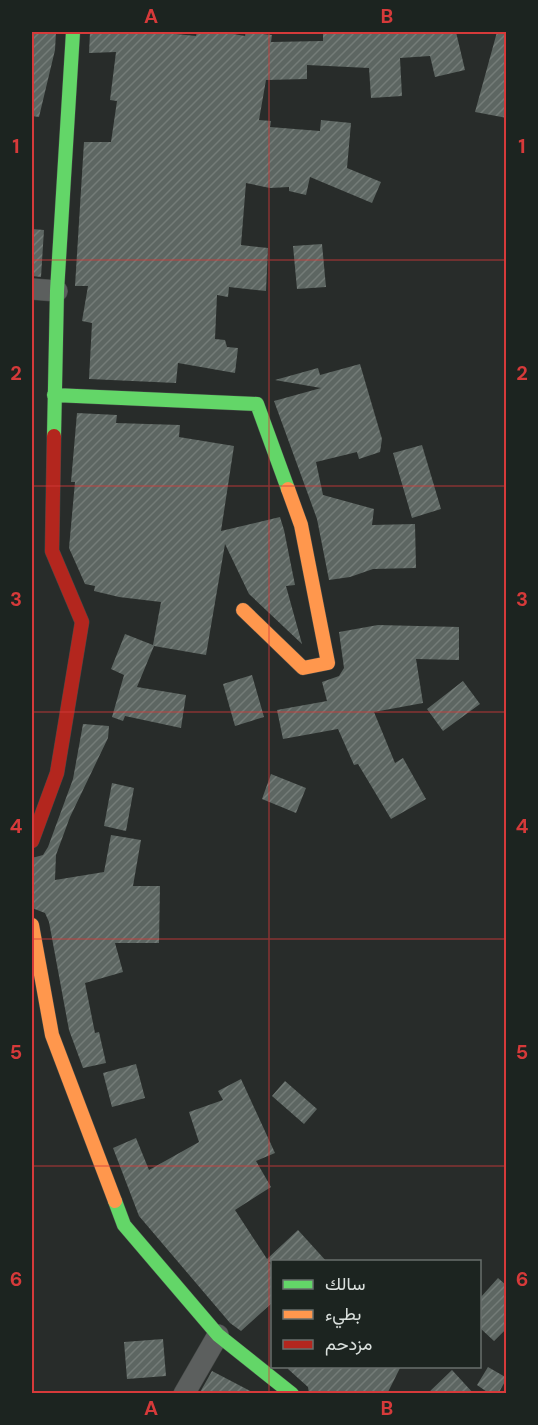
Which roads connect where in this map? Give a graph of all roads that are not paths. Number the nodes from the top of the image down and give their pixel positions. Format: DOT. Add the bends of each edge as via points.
graph roads {
  1 [pos="73,32"];
  2 [pos="32,289"];
  3 [pos="57,291"];
  4 [pos="54,395"];
  5 [pos="243,610"];
  6 [pos="32,841"];
  7 [pos="32,925"];
  8 [pos="41,1035"];
  9 [pos="218,1335"];
  10 [pos="184,1394"];
  11 [pos="292,1394"];
  1 -- 3 [label="street"];
  2 -- 3 [label="street"];
  3 -- 4 [label="street"];
  4 -- 5 [label="street" via="257,404 301,525 328,663 303,668"];
  4 -- 6 [label="street" via="52,551 82,622 57,773"];
  7 -- 8 [label="street"];
  8 -- 9 [label="street" via="124,1226"];
  9 -- 10 [label="street"];
  9 -- 11 [label="street"];
}
